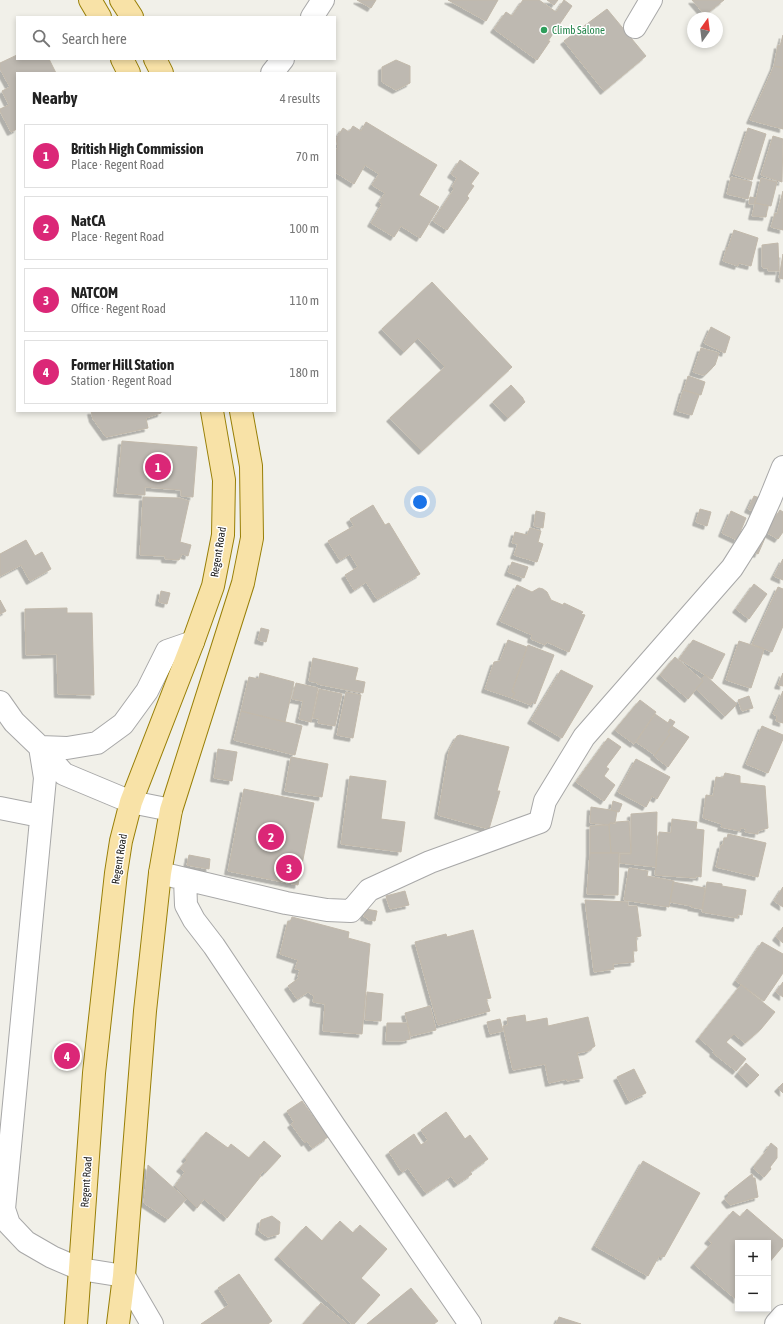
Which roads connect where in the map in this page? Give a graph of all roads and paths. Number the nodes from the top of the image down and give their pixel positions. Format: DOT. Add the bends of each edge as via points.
graph roads {
  1 [pos="90,0"];
  2 [pos="121,0"];
  3 [pos="322,0"];
  4 [pos="650,0"];
  5 [pos="99,16"];
  6 [pos="131,16"];
  7 [pos="313,16"];
  8 [pos="635,27"];
  9 [pos="122,60"];
  10 [pos="155,60"];
  11 [pos="282,60"];
  12 [pos="128,72"];
  13 [pos="161,72"];
  14 [pos="273,72"];
  15 [pos="212,412"];
  16 [pos="241,412"];
  17 [pos="783,467"];
  18 [pos="193,642"];
  19 [pos="0,702"];
  20 [pos="40,747"];
  21 [pos="131,802"];
  22 [pos="0,808"];
  23 [pos="171,810"];
  24 [pos="40,816"];
  25 [pos="160,873"];
  26 [pos="185,879"];
  27 [pos="80,1269"];
  28 [pos="124,1276"];
  29 [pos="783,1316"];
  30 [pos="76,1324"];
  31 [pos="118,1324"];
  32 [pos="152,1324"];
  33 [pos="470,1324"];
  34 [pos="776,1324"];
  1 -- 5 [label="main road"];
  2 -- 6 [label="main road"];
  3 -- 7 [label="street"];
  4 -- 8 [label="street"];
  9 -- 12 [label="main road"];
  10 -- 13 [label="main road"];
  11 -- 14 [label="street"];
  15 -- 18 [label="main road, Regent Road" via="224,480 223,535 213,586"];
  16 -- 23 [label="main road" via="251,466 252,538 243,583"];
  17 -- 26 [label="street" via="756,530 732,568 584,738 545,801 540,822 430,862 369,890 351,911 293,904"];
  18 -- 20 [label="street" via="167,651 148,691 123,724 97,743 67,748"];
  18 -- 21 [label="main road, Regent Road"];
  19 -- 20 [label="street" via="14,722"];
  20 -- 21 [label="street" via="64,774"];
  20 -- 24 [label="street" via="44,778"];
  21 -- 23 [label="street"];
  21 -- 27 [label="main road, Regent Road" via="116,873 95,1066"];
  22 -- 24 [label="street"];
  23 -- 25 [label="main road"];
  24 -- 27 [label="street" via="4,1209 9,1224 26,1242"];
  25 -- 26 [label="street"];
  25 -- 28 [label="main road" via="145,1011"];
  26 -- 33 [label="street" via="186,905 194,920"];
  27 -- 28 [label="street"];
  27 -- 30 [label="main road, Regent Road"];
  28 -- 31 [label="main road"];
  28 -- 32 [label="street"];
  29 -- 34 [label="street"];
}
